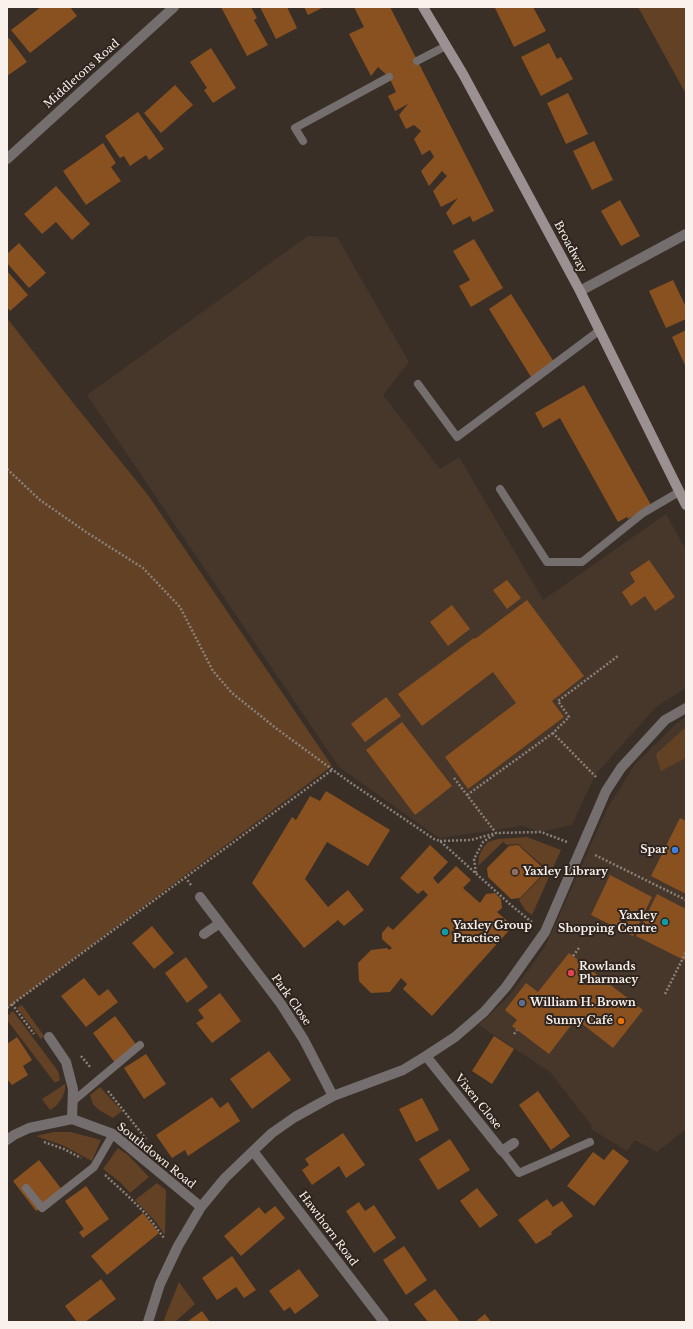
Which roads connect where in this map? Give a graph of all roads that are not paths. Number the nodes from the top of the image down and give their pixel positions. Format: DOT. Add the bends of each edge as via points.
graph roads {
  1 [pos="174,7"];
  2 [pos="423,7"];
  3 [pos="446,46"];
  4 [pos="417,61"];
  5 [pos="389,77"];
  6 [pos="303,141"];
  7 [pos="7,159"];
  8 [pos="686,234"];
  9 [pos="580,291"];
  10 [pos="600,330"];
  11 [pos="418,384"];
  12 [pos="500,489"];
  13 [pos="679,492"];
  14 [pos="686,505"];
  15 [pos="686,708"];
  16 [pos="200,897"];
  17 [pos="220,923"];
  18 [pos="204,934"];
  19 [pos="49,1037"];
  20 [pos="140,1045"];
  21 [pos="426,1056"];
  22 [pos="333,1096"];
  23 [pos="72,1102"];
  24 [pos="72,1119"];
  25 [pos="113,1134"];
  26 [pos="10,1137"];
  27 [pos="590,1142"];
  28 [pos="514,1143"];
  29 [pos="253,1151"];
  30 [pos="502,1151"];
  31 [pos="26,1188"];
  32 [pos="201,1208"];
  33 [pos="148,1322"];
  34 [pos="384,1322"];
  1 -- 7 [label="street, Middletons Road"];
  2 -- 3 [label="main road, Broadway"];
  3 -- 4 [label="lane"];
  3 -- 9 [label="main road, Broadway"];
  5 -- 6 [label="lane" via="295,128"];
  8 -- 9 [label="street"];
  9 -- 10 [label="main road, Broadway"];
  10 -- 11 [label="lane" via="457,437"];
  10 -- 13 [label="main road, Broadway"];
  12 -- 13 [label="lane" via="548,562 582,562 642,513"];
  13 -- 14 [label="main road, Broadway"];
  15 -- 21 [label="street" via="665,720 621,768 606,791 545,932 506,986 484,1012 455,1037"];
  16 -- 17 [label="street, Park Close"];
  17 -- 18 [label="street"];
  17 -- 22 [label="street, Park Close" via="281,1004 304,1040"];
  19 -- 23 [label="street" via="66,1062 73,1088"];
  20 -- 23 [label="lane"];
  21 -- 22 [label="street" via="403,1070"];
  21 -- 30 [label="street, Vixen Close"];
  22 -- 29 [label="street" via="295,1117 272,1133"];
  23 -- 24 [label="street"];
  24 -- 25 [label="street, Southdown Road"];
  24 -- 26 [label="street" via="29,1128"];
  25 -- 31 [label="lane" via="94,1167 42,1208"];
  25 -- 32 [label="street, Southdown Road"];
  27 -- 30 [label="lane" via="519,1173"];
  28 -- 30 [label="street"];
  29 -- 32 [label="street" via="225,1178"];
  29 -- 34 [label="street, Hawthorn Road"];
  32 -- 33 [label="street" via="160,1284"];
}
